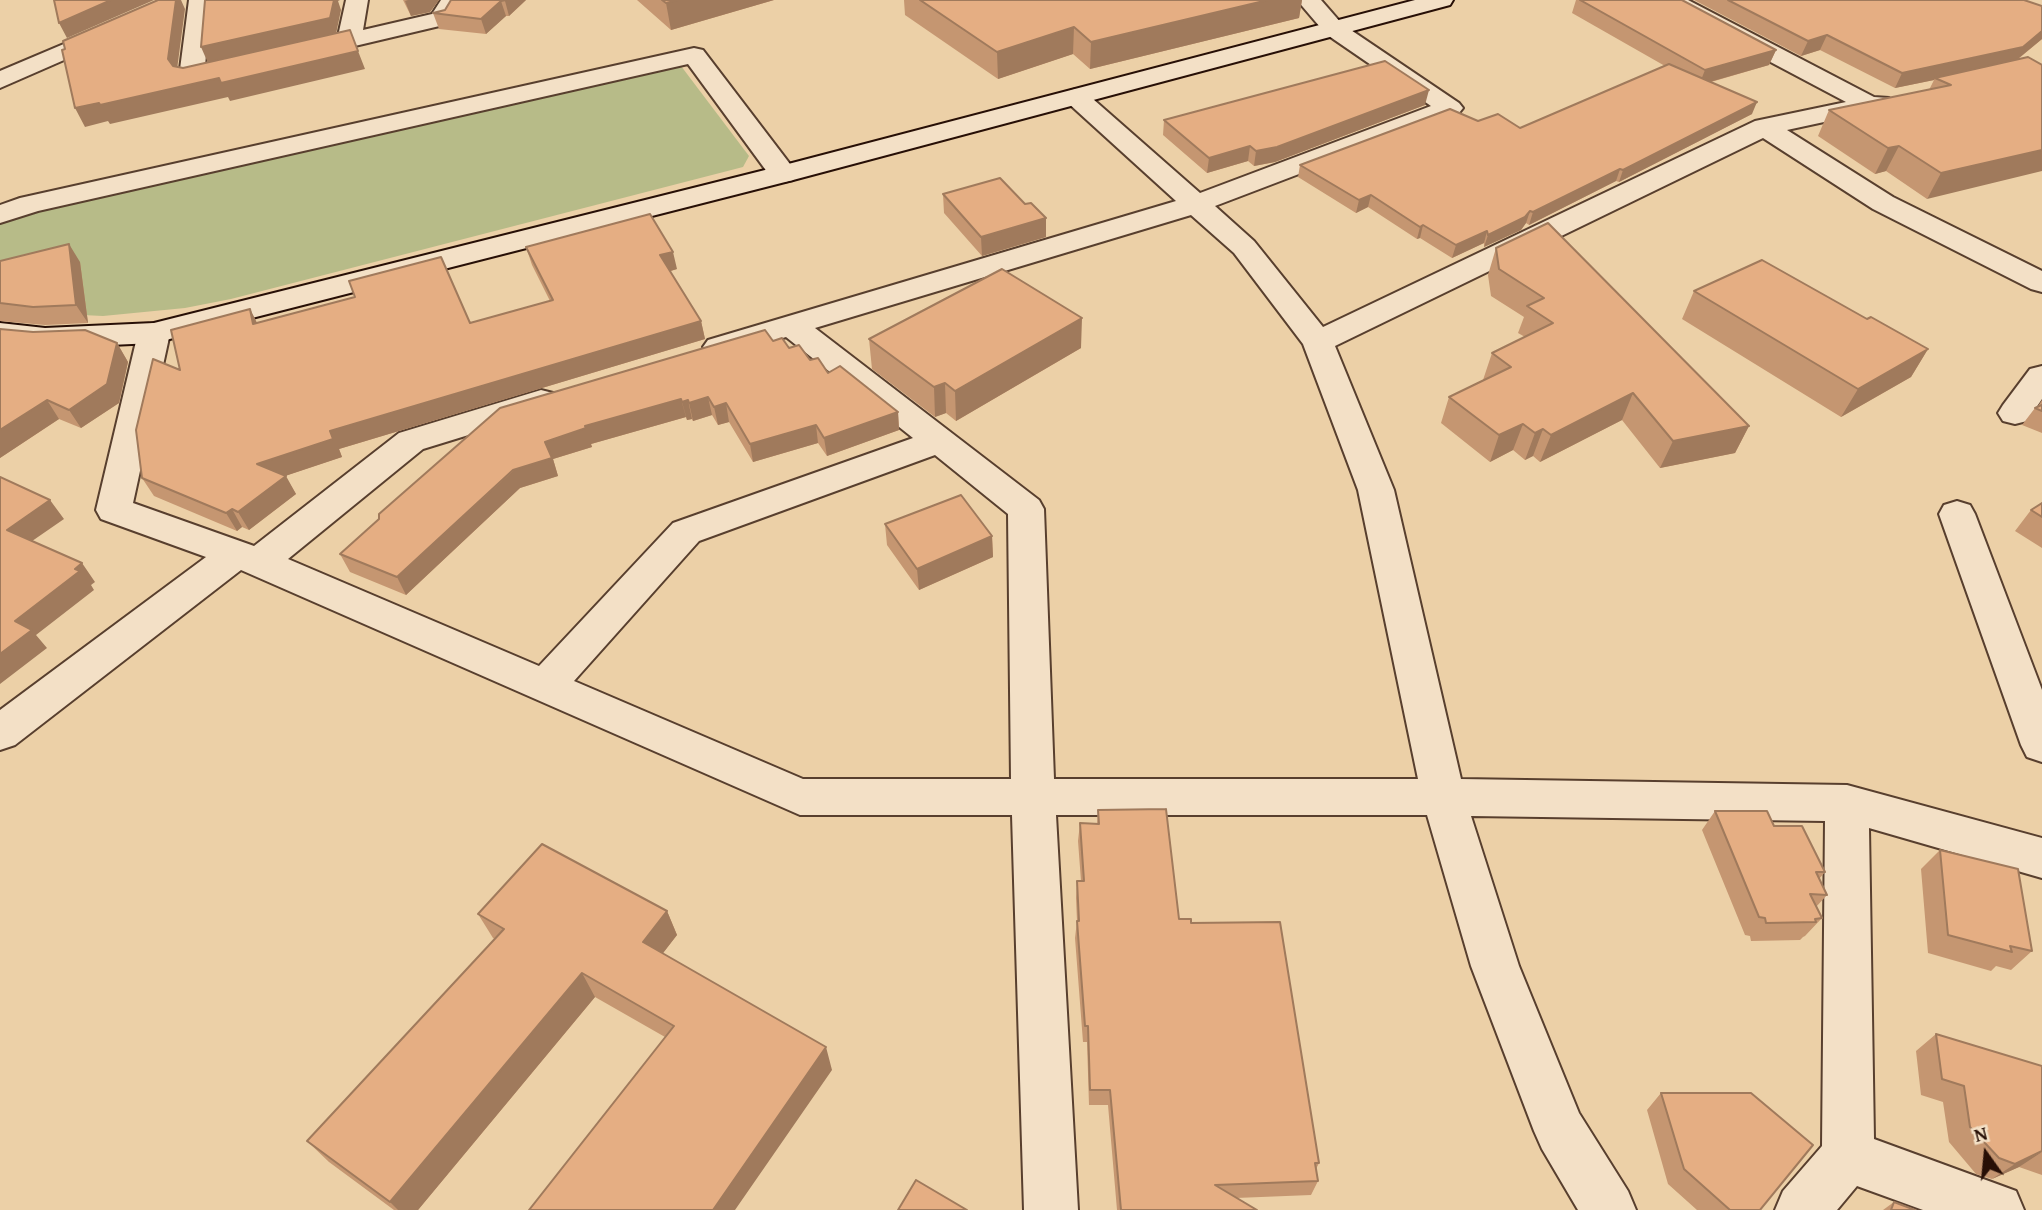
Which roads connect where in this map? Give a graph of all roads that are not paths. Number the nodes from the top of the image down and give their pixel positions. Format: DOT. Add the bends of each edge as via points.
graph roads {
  1 [pos="200,0"];
  2 [pos="357,0"];
  3 [pos="453,0"];
  4 [pos="1308,0"];
  5 [pos="1442,0"];
  6 [pos="1671,0"];
  7 [pos="132,21"];
  8 [pos="1334,29"];
  9 [pos="349,40"];
  10 [pos="283,56"];
  11 [pos="257,62"];
  12 [pos="0,80"];
  13 [pos="1910,96"];
  14 [pos="1076,97"];
  15 [pos="1870,105"];
  16 [pos="1764,127"];
  17 [pos="783,174"];
  18 [pos="1196,204"];
  19 [pos="0,214"];
  20 [pos="2042,283"];
  21 [pos="791,325"];
  22 [pos="0,332"];
  23 [pos="155,333"];
  24 [pos="1318,342"];
  25 [pos="686,357"];
  26 [pos="2042,376"];
  27 [pos="568,393"];
  28 [pos="2015,413"];
  29 [pos="939,441"];
  30 [pos="1956,514"];
  31 [pos="247,558"];
  32 [pos="546,686"];
  33 [pos="0,733"];
  34 [pos="2042,745"];
  35 [pos="1033,797"];
  36 [pos="1443,797"];
  37 [pos="1847,803"];
  38 [pos="2042,858"];
  39 [pos="1849,1156"];
  40 [pos="1051,1210"];
  41 [pos="1609,1210"];
  42 [pos="1802,1210"];
  43 [pos="1997,1210"];
  1 -- 11 [label="street" via="191,78"];
  2 -- 9 [label="street"];
  3 -- 9 [label="street" via="440,19"];
  4 -- 8 [label="street"];
  5 -- 8 [label="street"];
  6 -- 15 [label="street"];
  7 -- 12 [label="street"];
  8 -- 14 [label="street"];
  8 -- 18 [label="street" via="1450,108"];
  9 -- 10 [label="street"];
  13 -- 15 [label="street"];
  14 -- 17 [label="street"];
  14 -- 18 [label="street"];
  15 -- 16 [label="street"];
  16 -- 20 [label="street" via="1883,203"];
  16 -- 24 [label="street"];
  17 -- 19 [label="street" via="694,55"];
  17 -- 23 [label="street"];
  18 -- 21 [label="street"];
  18 -- 24 [label="street" via="1244,247"];
  21 -- 25 [label="street"];
  21 -- 29 [label="street"];
  22 -- 23 [label="street" via="45,338"];
  23 -- 31 [label="street" via="114,510"];
  24 -- 36 [label="street" via="1376,490"];
  26 -- 28 [label="street"];
  27 -- 31 [label="street" via="411,441"];
  29 -- 32 [label="street" via="686,531"];
  29 -- 35 [label="street" via="1026,509"];
  30 -- 34 [label="street"];
  31 -- 32 [label="street"];
  31 -- 33 [label="street"];
  32 -- 35 [label="street" via="800,797"];
  35 -- 36 [label="street"];
  35 -- 40 [label="street"];
  36 -- 37 [label="street"];
  36 -- 41 [label="street" via="1494,966 1560,1131"];
  37 -- 38 [label="street"];
  37 -- 39 [label="street"];
  39 -- 42 [label="street"];
  39 -- 43 [label="street"];
}
